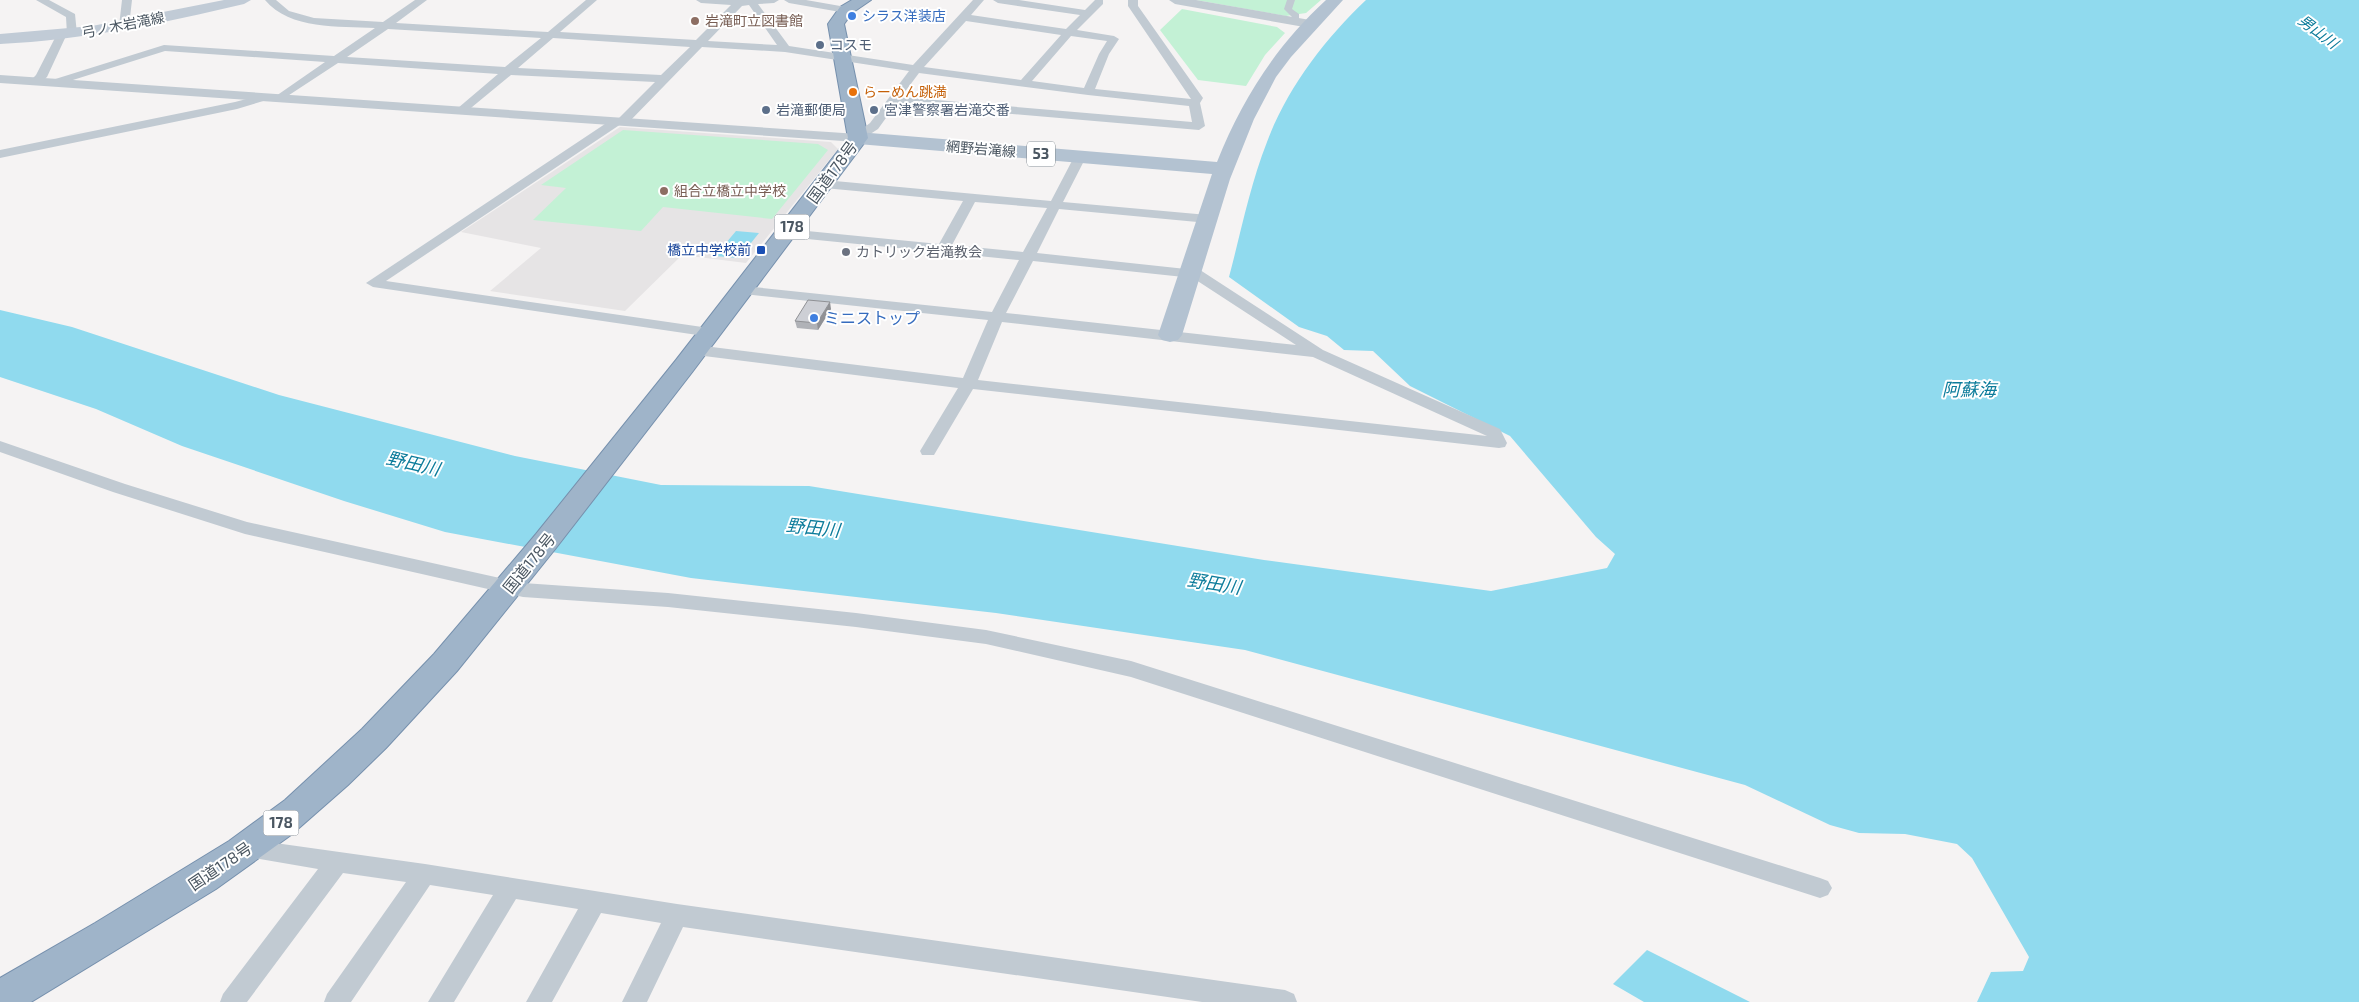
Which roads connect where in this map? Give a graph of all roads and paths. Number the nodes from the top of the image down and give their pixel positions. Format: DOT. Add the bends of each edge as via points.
graph roads {
  1 [pos="40,0"];
  2 [pos="127,0"];
  3 [pos="244,0"];
  4 [pos="270,0"];
  5 [pos="422,0"];
  6 [pos="592,0"];
  7 [pos="701,0"];
  8 [pos="774,0"];
  9 [pos="789,0"];
  10 [pos="979,0"];
  11 [pos="998,0"];
  12 [pos="1133,0"];
  13 [pos="1175,0"];
  14 [pos="1291,0"];
  15 [pos="1335,0"];
  16 [pos="751,1"];
  17 [pos="1100,2"];
  18 [pos="739,3"];
  19 [pos="854,5"];
  20 [pos="1087,13"];
  21 [pos="962,17"];
  22 [pos="1303,20"];
  23 [pos="387,24"];
  24 [pos="124,26"];
  25 [pos="1069,32"];
  26 [pos="552,34"];
  27 [pos="67,35"];
  28 [pos="0,39"];
  29 [pos="699,44"];
  30 [pos="785,49"];
  31 [pos="841,58"];
  32 [pos="336,59"];
  33 [pos="916,70"];
  34 [pos="508,71"];
  35 [pos="0,79"];
  36 [pos="664,79"];
  37 [pos="36,81"];
  38 [pos="53,83"];
  39 [pos="1024,83"];
  40 [pos="1088,92"];
  41 [pos="273,97"];
  42 [pos="893,100"];
  43 [pos="1194,103"];
  44 [pos="462,110"];
  45 [pos="621,121"];
  46 [pos="858,138"];
  47 [pos="0,154"];
  48 [pos="1080,157"];
  49 [pos="1224,169"];
  50 [pos="824,184"];
  51 [pos="971,197"];
  52 [pos="1055,205"];
  53 [pos="1208,219"];
  54 [pos="787,233"];
  55 [pos="942,249"];
  56 [pos="1029,257"];
  57 [pos="1191,273"];
  58 [pos="744,290"];
  59 [pos="996,318"];
  60 [pos="710,332"];
  61 [pos="1170,335"];
  62 [pos="696,350"];
  63 [pos="1318,353"];
  64 [pos="968,384"];
  65 [pos="0,446"];
  66 [pos="928,451"];
  67 [pos="511,586"];
  68 [pos="254,844"];
  69 [pos="338,862"];
  70 [pos="425,874"];
  71 [pos="510,888"];
  72 [pos="1820,888"];
  73 [pos="595,902"];
  74 [pos="677,915"];
  75 [pos="0,998"];
  76 [pos="232,1002"];
  77 [pos="336,1002"];
  78 [pos="440,1002"];
  79 [pos="538,1002"];
  80 [pos="634,1002"];
  81 [pos="1285,1002"];
  1 -- 27 [label="street" via="71,16"];
  2 -- 24 [label="street"];
  3 -- 24 [label="main road, 弓ノ木岩滝線"];
  4 -- 23 [label="street" via="285,13 314,21"];
  5 -- 23 [label="street"];
  6 -- 26 [label="street"];
  7 -- 18 [label="street"];
  8 -- 16 [label="street"];
  9 -- 19 [label="street"];
  10 -- 21 [label="street"];
  11 -- 20 [label="street"];
  12 -- 43 [label="street" via="1133,6 1197,98"];
  13 -- 22 [label="street"];
  14 -- 22 [label="street" via="1288,10"];
  15 -- 22 [label="main road"];
  16 -- 18 [label="street"];
  16 -- 30 [label="street"];
  17 -- 20 [label="street"];
  18 -- 29 [label="street"];
  19 -- 31 [label="highway, 国道178号" via="836,24"];
  20 -- 25 [label="street"];
  21 -- 25 [label="street"];
  21 -- 33 [label="street"];
  22 -- 49 [label="main road" via="1261,88"];
  23 -- 26 [label="street"];
  23 -- 32 [label="street"];
  24 -- 27 [label="main road, 弓ノ木岩滝線"];
  25 -- 39 [label="street"];
  25 -- 40 [label="street" via="1114,39"];
  26 -- 29 [label="street"];
  26 -- 34 [label="street"];
  27 -- 28 [label="main road, 弓ノ木岩滝線"];
  27 -- 37 [label="street"];
  29 -- 30 [label="street"];
  29 -- 36 [label="street"];
  30 -- 31 [label="street"];
  31 -- 33 [label="street"];
  31 -- 46 [label="highway, 国道178号"];
  32 -- 34 [label="street"];
  32 -- 38 [label="street" via="164,48"];
  32 -- 41 [label="street"];
  33 -- 39 [label="street"];
  33 -- 42 [label="street"];
  34 -- 36 [label="street"];
  34 -- 44 [label="street"];
  35 -- 37 [label="street"];
  36 -- 45 [label="street"];
  37 -- 38 [label="street"];
  38 -- 41 [label="street"];
  39 -- 40 [label="street"];
  40 -- 43 [label="street"];
  41 -- 44 [label="street"];
  41 -- 47 [label="street"];
  42 -- 43 [label="street" via="1199,126"];
  42 -- 46 [label="street" via="874,126"];
  44 -- 45 [label="street"];
  45 -- 46 [label="street"];
  45 -- 60 [label="street" via="373,283"];
  46 -- 48 [label="main road, 網野岩滝線 / 53"];
  46 -- 50 [label="highway, 国道178号 / 178"];
  48 -- 49 [label="main road, 網野岩滝線 / 53"];
  48 -- 52 [label="street"];
  49 -- 53 [label="main road"];
  50 -- 51 [label="street"];
  50 -- 54 [label="highway, 国道178号 / 178"];
  51 -- 52 [label="street"];
  51 -- 55 [label="street"];
  52 -- 53 [label="street"];
  52 -- 56 [label="street"];
  53 -- 57 [label="main road"];
  54 -- 55 [label="street"];
  54 -- 58 [label="highway, 国道178号 / 178"];
  55 -- 56 [label="street"];
  56 -- 57 [label="street"];
  56 -- 59 [label="street"];
  57 -- 61 [label="main road"];
  57 -- 63 [label="street"];
  58 -- 59 [label="street"];
  58 -- 60 [label="highway, 国道178号 / 178"];
  59 -- 61 [label="street"];
  59 -- 64 [label="street"];
  60 -- 62 [label="highway, 国道178号 / 178"];
  61 -- 63 [label="street"];
  62 -- 64 [label="street"];
  62 -- 67 [label="highway, 国道178号 / 178"];
  63 -- 64 [label="street" via="1494,433 1499,443"];
  64 -- 66 [label="street"];
  65 -- 67 [label="street" via="246,528"];
  67 -- 68 [label="highway, 国道178号 / 178" via="422,691 298,809"];
  67 -- 72 [label="street" via="524,590 668,600 856,620 986,637 1122,667"];
  68 -- 69 [label="street" via="262,851"];
  68 -- 75 [label="highway, 国道178号 / 178" via="52,971"];
  69 -- 70 [label="street"];
  69 -- 76 [label="street"];
  70 -- 71 [label="street"];
  70 -- 77 [label="street"];
  71 -- 73 [label="street"];
  71 -- 78 [label="street"];
  73 -- 74 [label="street"];
  73 -- 79 [label="street"];
  74 -- 80 [label="street"];
  74 -- 81 [label="street"];
}
